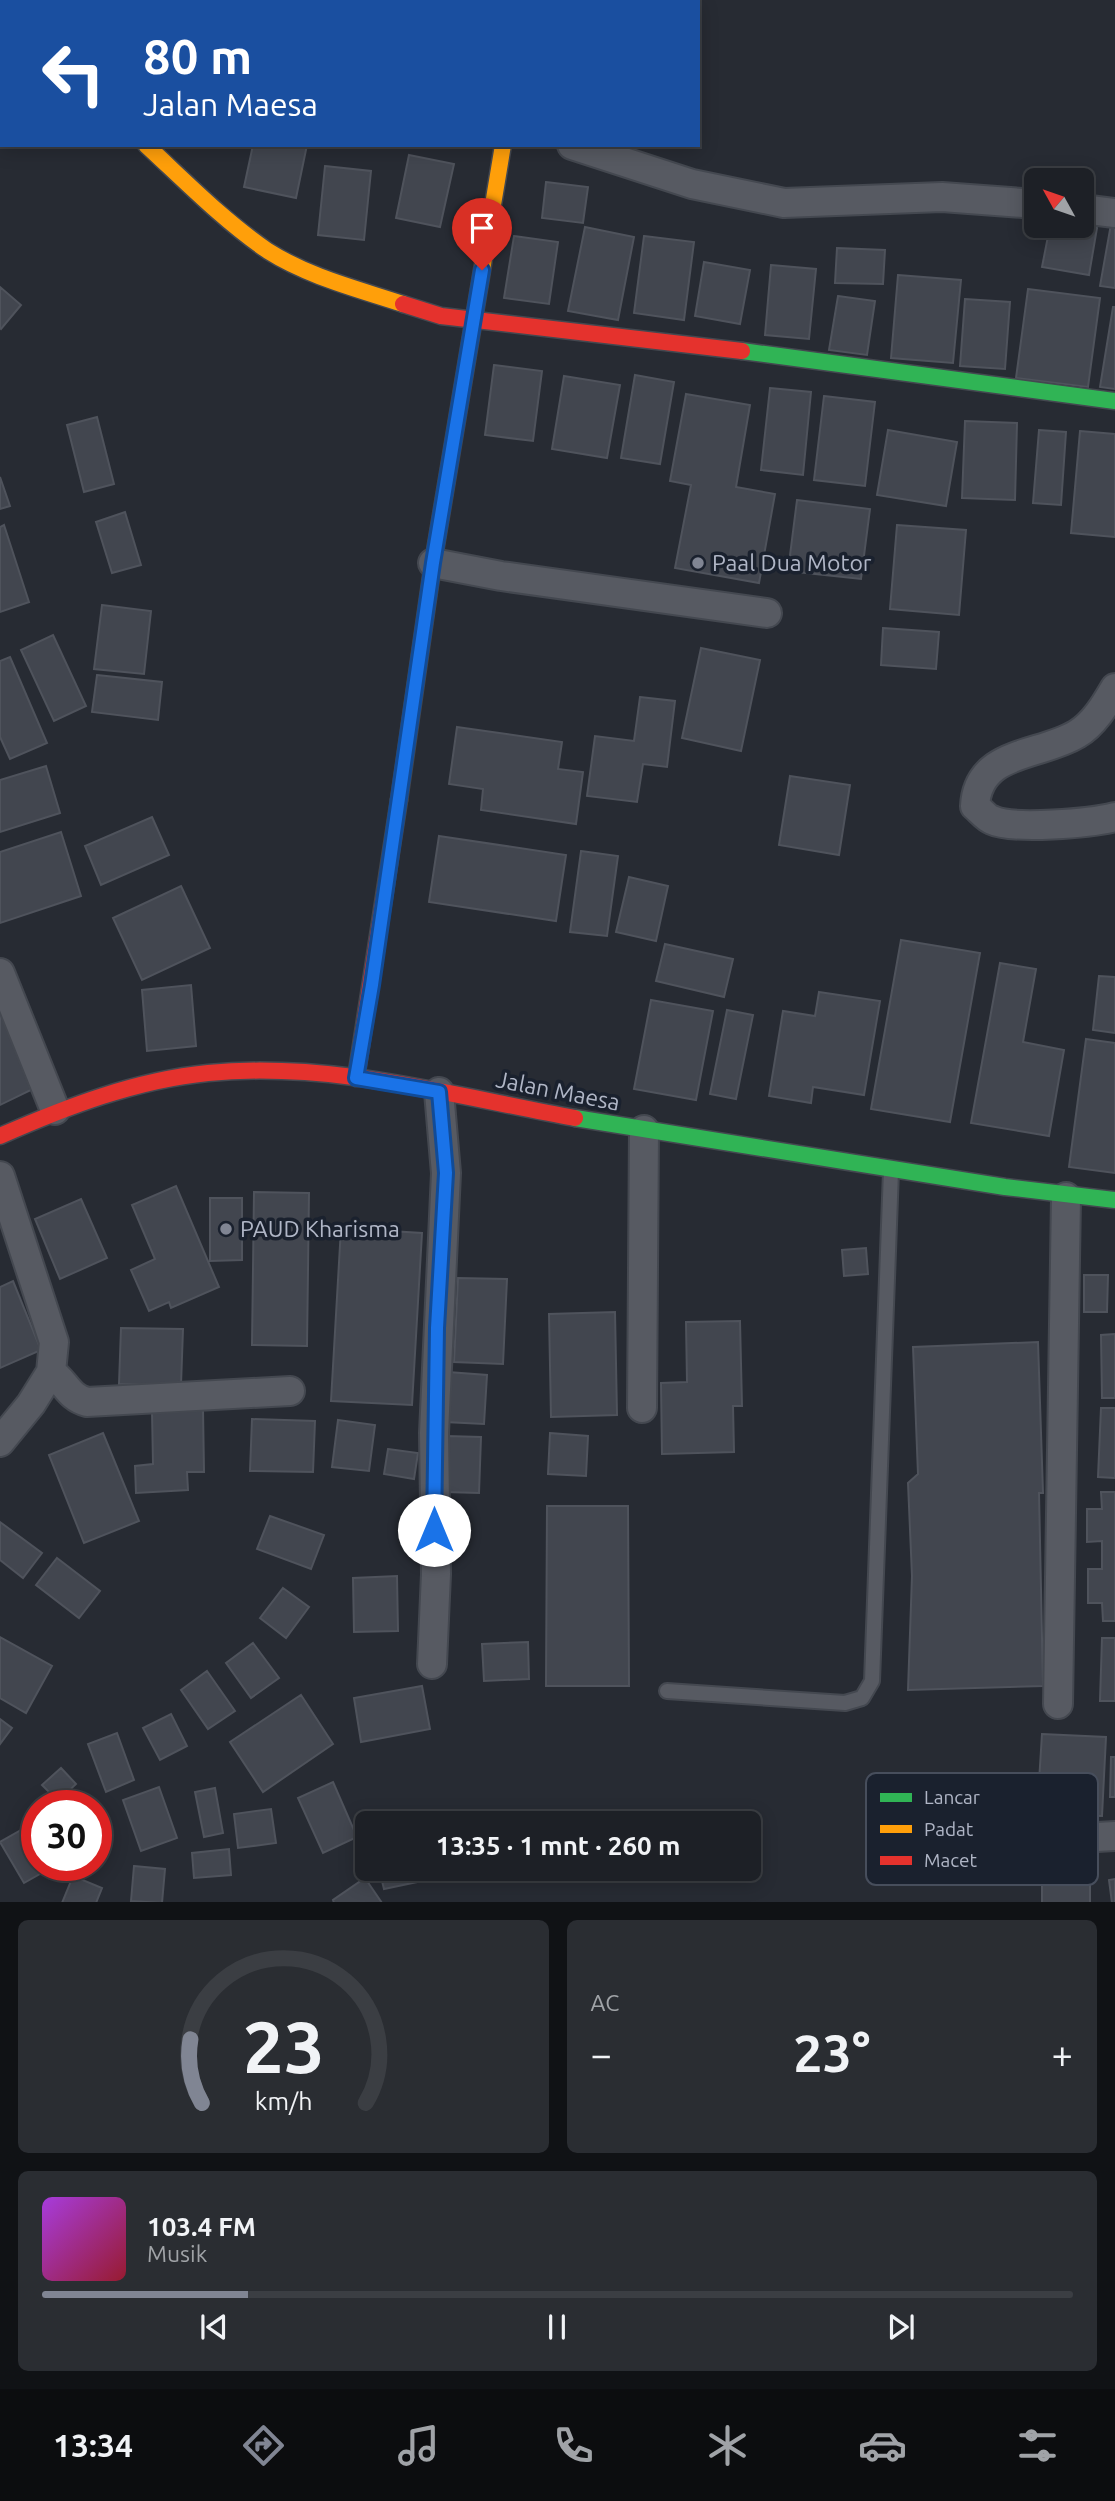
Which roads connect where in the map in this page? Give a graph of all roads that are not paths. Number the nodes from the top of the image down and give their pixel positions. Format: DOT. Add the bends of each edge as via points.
graph roads {
  1 [pos="148,147"];
  2 [pos="503,147"];
  3 [pos="578,147"];
  4 [pos="1024,203"];
  5 [pos="1094,210"];
  6 [pos="1115,213"];
  7 [pos="474,320"];
  8 [pos="1115,401"];
  9 [pos="433,563"];
  10 [pos="767,613"];
  11 [pos="1115,688"];
  12 [pos="1115,817"];
  13 [pos="0,973"];
  14 [pos="356,1078"];
  15 [pos="439,1092"];
  16 [pos="55,1110"];
  17 [pos="645,1130"];
  18 [pos="0,1136"];
  19 [pos="891,1169"];
  20 [pos="0,1176"];
  21 [pos="1066,1197"];
  22 [pos="1115,1200"];
  23 [pos="51,1372"];
  24 [pos="290,1391"];
  25 [pos="642,1408"];
  26 [pos="0,1442"];
  27 [pos="432,1664"];
  28 [pos="667,1691"];
  29 [pos="1058,1704"];
  1 -- 7 [label="street" via="269,251 353,289 441,316"];
  2 -- 7 [label="street"];
  3 -- 4 [label="street" via="692,184 784,203 942,197"];
  5 -- 6 [label="street"];
  7 -- 8 [label="street"];
  7 -- 9 [label="street"];
  9 -- 10 [label="street"];
  9 -- 14 [label="street"];
  11 -- 12 [label="street" via="1101,711 1078,733 985,773 976,788 975,806 992,821 1028,824"];
  13 -- 16 [label="street"];
  14 -- 15 [label="street, Jalan Maesa"];
  14 -- 16 [label="street, Jalan Maesa" via="273,1071 207,1073"];
  15 -- 17 [label="street, Jalan Maesa"];
  15 -- 27 [label="street" via="446,1173 434,1420"];
  16 -- 18 [label="street, Jalan Maesa"];
  17 -- 19 [label="street, Jalan Maesa"];
  17 -- 25 [label="street"];
  19 -- 21 [label="street, Jalan Maesa"];
  19 -- 28 [label="lane" via="872,1681 862,1698 845,1703"];
  20 -- 23 [label="street" via="54,1342"];
  21 -- 22 [label="street, Jalan Maesa"];
  21 -- 29 [label="street"];
  23 -- 24 [label="street" via="75,1399 87,1402"];
  23 -- 26 [label="street"];
}
